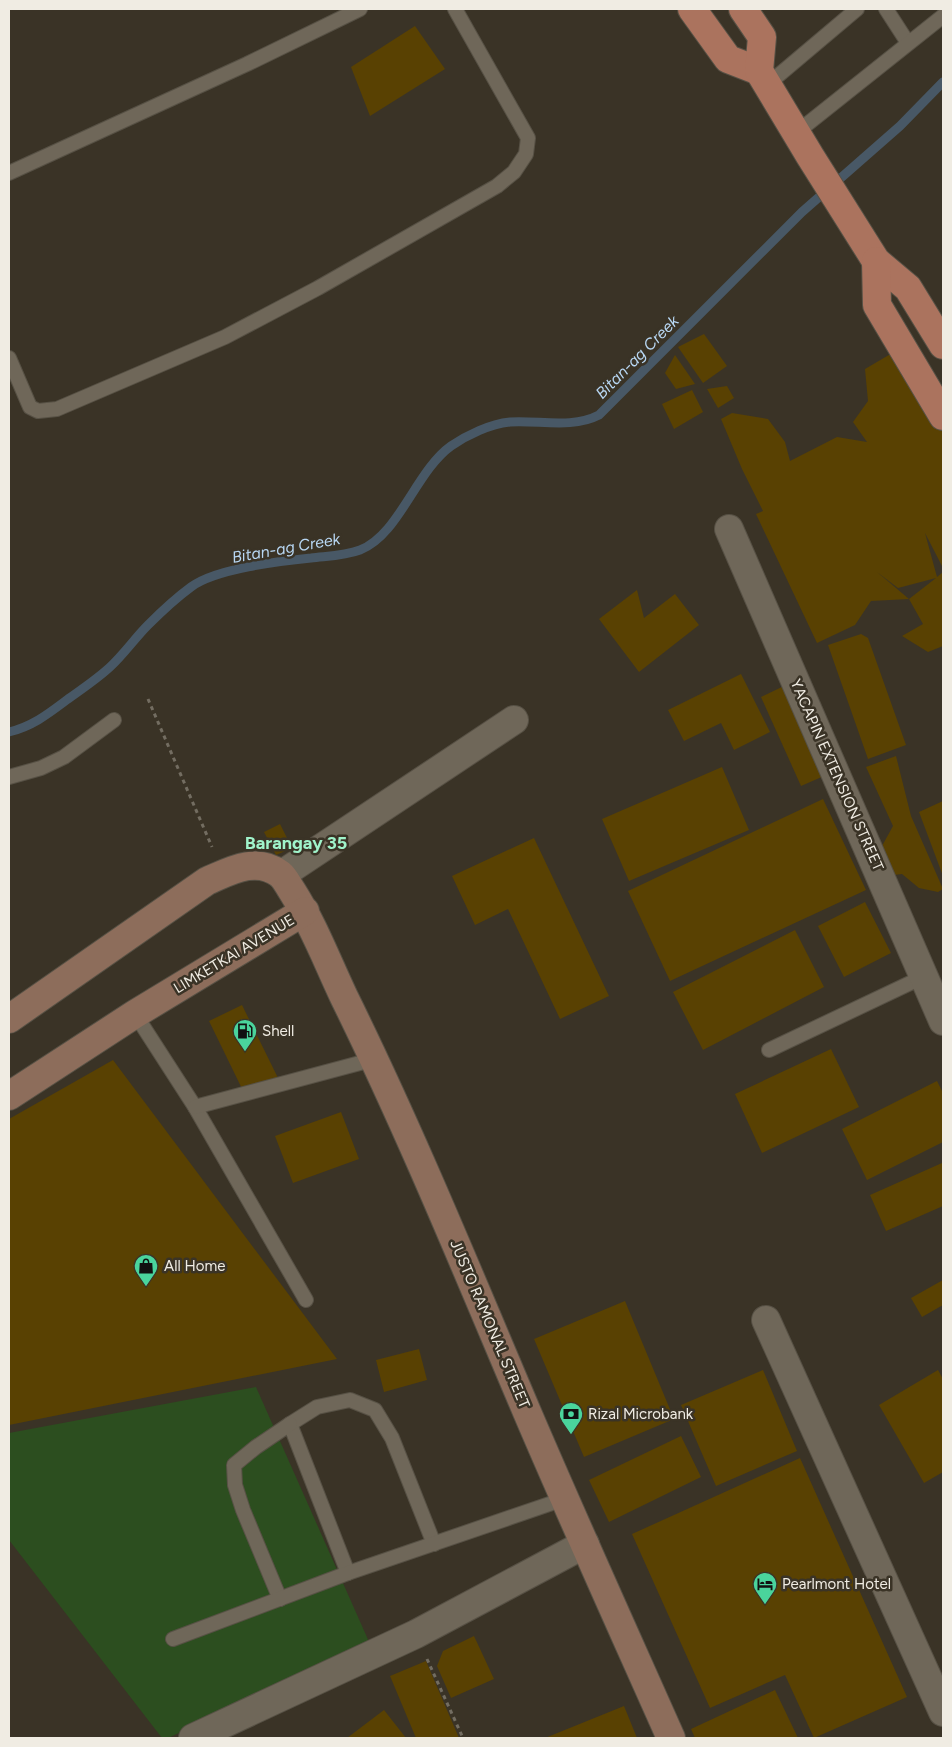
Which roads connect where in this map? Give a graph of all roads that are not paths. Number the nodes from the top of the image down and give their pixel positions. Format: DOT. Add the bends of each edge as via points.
graph roads {
  1 [pos="360,9"];
  2 [pos="455,9"];
  3 [pos="692,9"];
  4 [pos="743,9"];
  5 [pos="857,9"];
  6 [pos="886,9"];
  7 [pos="943,16"];
  8 [pos="908,44"];
  9 [pos="763,78"];
  10 [pos="803,144"];
  11 [pos="9,173"];
  12 [pos="876,261"];
  13 [pos="943,345"];
  14 [pos="9,358"];
  15 [pos="943,416"];
  16 [pos="729,529"];
  17 [pos="114,720"];
  18 [pos="514,720"];
  19 [pos="9,777"];
  20 [pos="281,875"];
  21 [pos="305,911"];
  22 [pos="925,976"];
  23 [pos="135,1014"];
  24 [pos="9,1019"];
  25 [pos="943,1022"];
  26 [pos="768,1050"];
  27 [pos="375,1059"];
  28 [pos="9,1096"];
  29 [pos="195,1107"];
  30 [pos="306,1300"];
  31 [pos="766,1320"];
  32 [pos="290,1424"];
  33 [pos="564,1498"];
  34 [pos="434,1544"];
  35 [pos="586,1544"];
  36 [pos="348,1573"];
  37 [pos="280,1599"];
  38 [pos="173,1640"];
  39 [pos="943,1712"];
  40 [pos="193,1738"];
  41 [pos="671,1738"];
  1 -- 11 [label="lane"];
  2 -- 14 [label="lane" via="528,138 526,154 514,172 497,186 318,288 224,336 57,409 38,411 30,407"];
  3 -- 9 [label="main road" via="728,59"];
  4 -- 9 [label="main road" via="762,37"];
  5 -- 9 [label="lane"];
  6 -- 8 [label="lane"];
  7 -- 8 [label="lane"];
  8 -- 10 [label="lane"];
  9 -- 10 [label="main road"];
  10 -- 12 [label="main road"];
  12 -- 13 [label="main road" via="908,288"];
  12 -- 15 [label="main road" via="877,305"];
  16 -- 22 [label="street, YACAPIN EXTENSION STREET"];
  17 -- 19 [label="lane" via="64,757"];
  18 -- 20 [label="street"];
  20 -- 21 [label="street, LIMKETKAI AVENUE"];
  20 -- 24 [label="street" via="256,865 224,873 191,892"];
  21 -- 23 [label="street, LIMKETKAI AVENUE"];
  21 -- 27 [label="street, JUSTO RAMONAL STREET"];
  22 -- 25 [label="street, YACAPIN EXTENSION STREET"];
  22 -- 26 [label="lane"];
  23 -- 28 [label="street, LIMKETKAI AVENUE"];
  23 -- 29 [label="lane"];
  27 -- 29 [label="lane"];
  27 -- 33 [label="street, JUSTO RAMONAL STREET"];
  29 -- 30 [label="lane"];
  31 -- 39 [label="street"];
  32 -- 34 [label="lane" via="317,1407 350,1400 375,1410 392,1438"];
  32 -- 36 [label="lane"];
  32 -- 37 [label="lane" via="234,1465 235,1485"];
  33 -- 34 [label="lane"];
  33 -- 35 [label="street, JUSTO RAMONAL STREET"];
  34 -- 36 [label="lane"];
  35 -- 40 [label="street" via="416,1634"];
  35 -- 41 [label="street, JUSTO RAMONAL STREET"];
  36 -- 37 [label="lane"];
  37 -- 38 [label="lane"];
}
